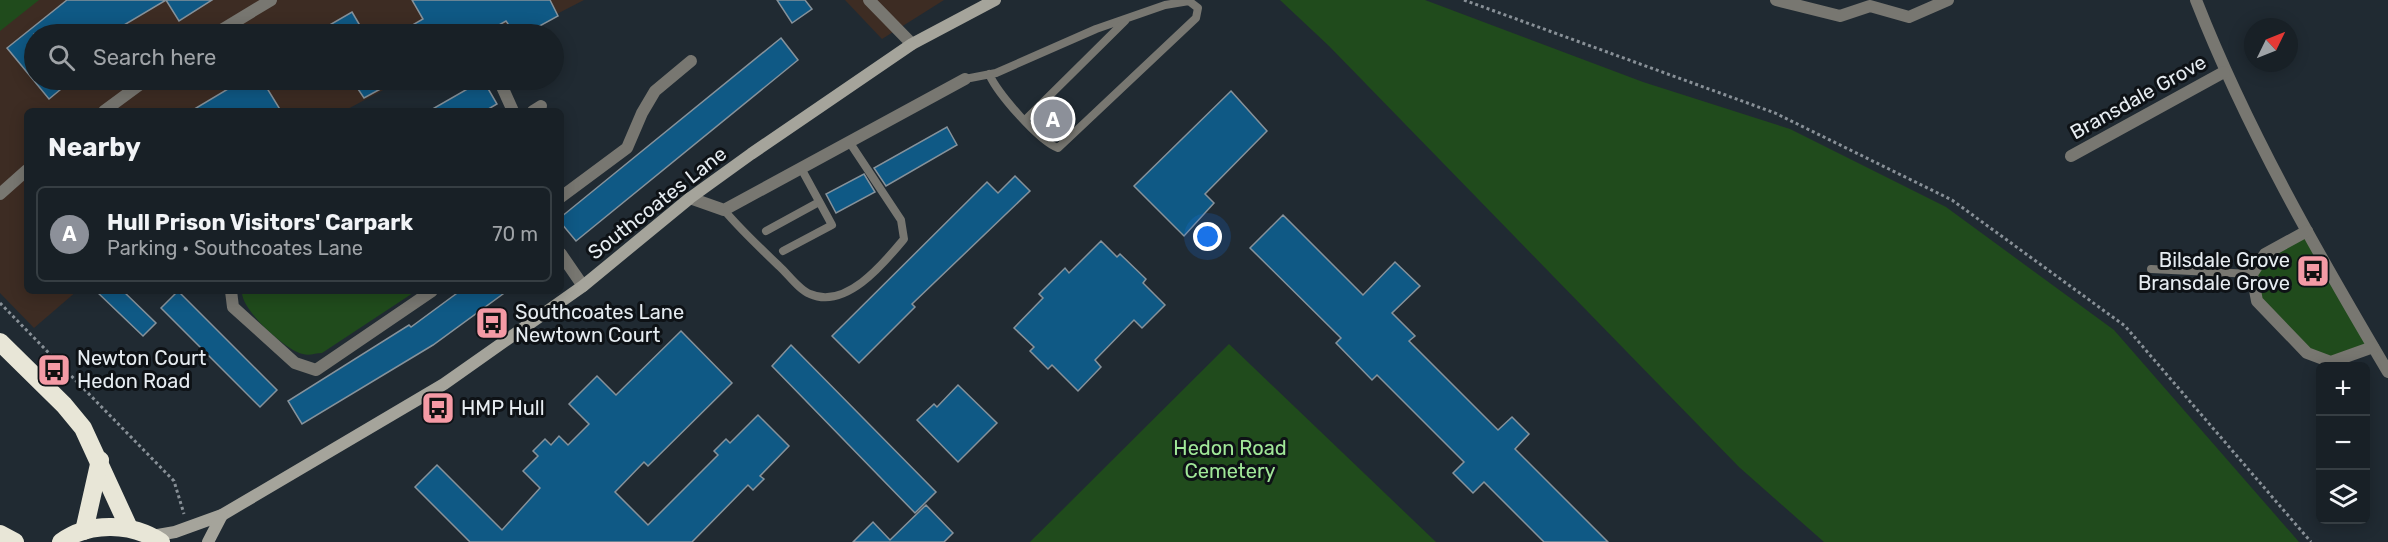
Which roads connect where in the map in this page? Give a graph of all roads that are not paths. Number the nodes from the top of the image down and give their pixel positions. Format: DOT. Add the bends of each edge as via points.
graph roads {
  1 [pos="271,0"];
  2 [pos="870,0"];
  3 [pos="996,0"];
  4 [pos="1776,0"];
  5 [pos="1948,0"];
  6 [pos="2196,0"];
  7 [pos="1871,3"];
  8 [pos="1126,20"];
  9 [pos="231,24"];
  10 [pos="912,44"];
  11 [pos="691,61"];
  12 [pos="2224,72"];
  13 [pos="988,75"];
  14 [pos="965,79"];
  15 [pos="132,90"];
  16 [pos="504,90"];
  17 [pos="108,108"];
  18 [pos="512,108"];
  19 [pos="1025,120"];
  20 [pos="850,143"];
  21 [pos="2071,156"];
  22 [pos="802,170"];
  23 [pos="24,173"];
  24 [pos="564,192"];
  25 [pos="0,194"];
  26 [pos="690,198"];
  27 [pos="819,202"];
  28 [pos="724,210"];
  29 [pos="766,231"];
  30 [pos="2307,231"];
  31 [pos="783,251"];
  32 [pos="564,258"];
  33 [pos="2151,269"];
  34 [pos="2252,274"];
  35 [pos="583,286"];
  36 [pos="231,294"];
  37 [pos="428,294"];
  38 [pos="0,342"];
  39 [pos="2373,347"];
  40 [pos="2388,372"];
  41 [pos="100,460"];
  42 [pos="222,515"];
  43 [pos="129,528"];
  44 [pos="84,531"];
  45 [pos="0,534"];
  46 [pos="156,539"];
  47 [pos="15,542"];
  48 [pos="61,542"];
  49 [pos="208,542"];
  1 -- 9 [label="street"];
  2 -- 10 [label="street"];
  3 -- 10 [label="street, Southcoates Lane"];
  4 -- 7 [label="street" via="1840,16"];
  5 -- 7 [label="street" via="1908,17"];
  6 -- 12 [label="street"];
  8 -- 13 [label="lane" via="1055,44"];
  8 -- 19 [label="lane"];
  8 -- 19 [label="lane" via="1165,4 1189,1 1198,8 1196,18 1058,148 1042,139"];
  10 -- 26 [label="street, Southcoates Lane"];
  11 -- 24 [label="street" via="656,91 627,148"];
  12 -- 21 [label="street, Bransdale Grove"];
  12 -- 30 [label="street"];
  13 -- 14 [label="lane"];
  13 -- 19 [label="lane"];
  14 -- 20 [label="street"];
  15 -- 17 [label="street"];
  16 -- 18 [label="street"];
  20 -- 22 [label="street"];
  20 -- 28 [label="lane" via="901,220 904,239 857,286 825,298 808,294"];
  22 -- 27 [label="lane"];
  22 -- 28 [label="street"];
  23 -- 25 [label="street"];
  26 -- 28 [label="street"];
  26 -- 35 [label="street, Southcoates Lane"];
  27 -- 29 [label="lane"];
  27 -- 31 [label="lane" via="832,225"];
  30 -- 34 [label="street" via="2265,255"];
  30 -- 39 [label="street"];
  32 -- 35 [label="street"];
  33 -- 34 [label="lane"];
  34 -- 39 [label="street" via="2257,301 2307,353 2331,362"];
  35 -- 42 [label="street, Southcoates Lane" via="444,384"];
  36 -- 37 [label="street" via="233,307 295,363 316,370"];
  38 -- 41 [label="highway" via="64,405 83,428"];
  39 -- 40 [label="street"];
  41 -- 43 [label="highway"];
  41 -- 44 [label="highway"];
  42 -- 46 [label="street, Southcoates Lane"];
  42 -- 49 [label="street"];
  43 -- 44 [label="highway" via="107,526"];
  43 -- 46 [label="highway"];
  44 -- 48 [label="highway"];
  45 -- 47 [label="highway"];
}
